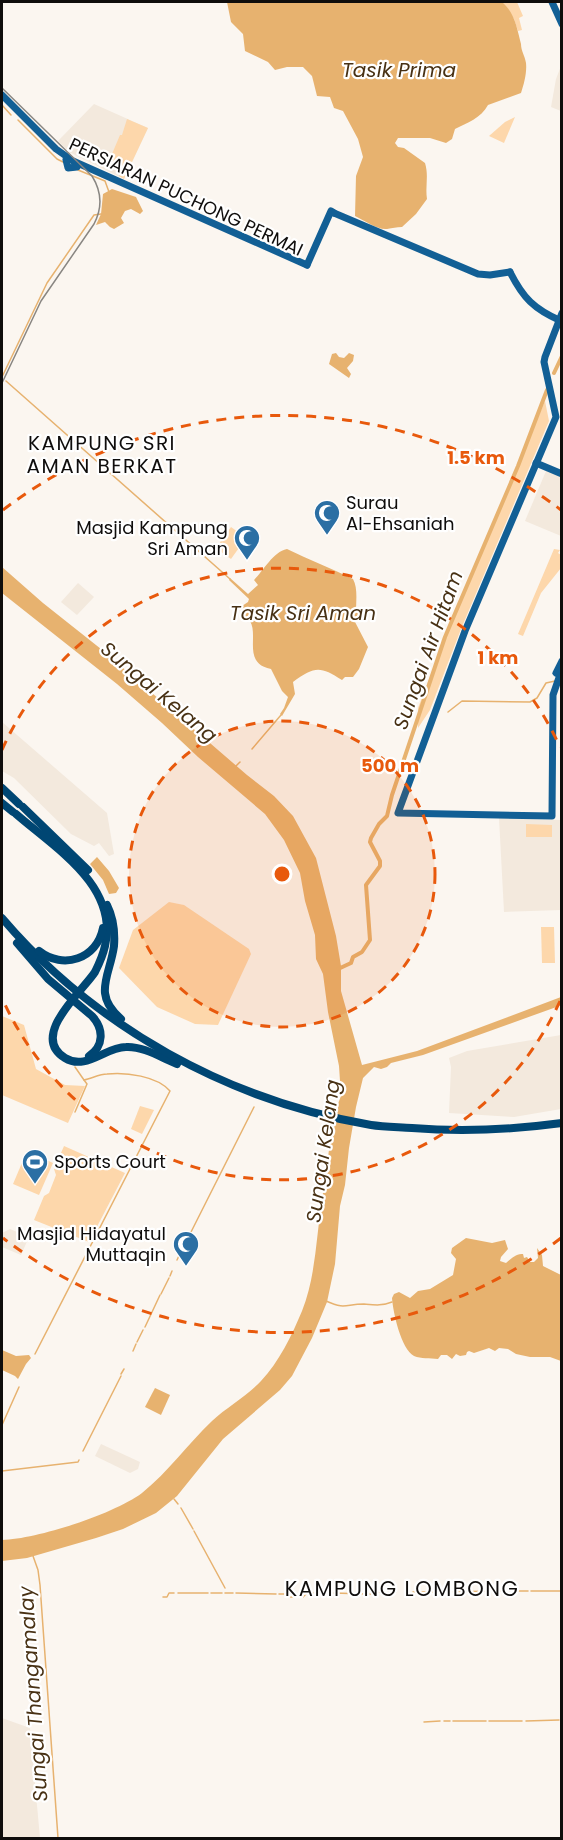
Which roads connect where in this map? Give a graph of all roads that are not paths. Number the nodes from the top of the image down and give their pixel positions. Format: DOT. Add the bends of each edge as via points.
graph roads {
  1 [pos="554,2"];
  2 [pos="561,16"];
  3 [pos="561,24"];
  4 [pos="2,95"];
  5 [pos="2,101"];
  6 [pos="18,114"];
  7 [pos="310,259"];
  8 [pos="558,318"];
  9 [pos="539,462"];
  10 [pos="561,472"];
  11 [pos="561,661"];
  12 [pos="559,672"];
  13 [pos="3,793"];
  14 [pos="2,803"];
  15 [pos="100,898"];
  16 [pos="108,906"];
  17 [pos="2,918"];
  18 [pos="2,924"];
  19 [pos="11,928"];
  20 [pos="17,943"];
  21 [pos="87,985"];
  22 [pos="69,1007"];
  23 [pos="154,1045"];
  24 [pos="177,1064"];
  25 [pos="322,1117"];
  26 [pos="561,1125"];
  1 -- 2 [label="main road"];
  1 -- 3 [label="main road"];
  4 -- 6 [label="main road, PERSIARAN PUCHONG PERMAI"];
  5 -- 6 [label="main road, PERSIARAN PUCHONG PERMAI"];
  6 -- 7 [label="main road, PERSIARAN PUCHONG PERMAI" via="73,161 298,262"];
  6 -- 7 [label="main road, PERSIARAN PUCHONG PERMAI" via="66,160 68,168 77,167 303,268"];
  7 -- 8 [label="main road" via="334,213 478,273 514,273 529,298"];
  8 -- 9 [label="main road" via="547,360 559,419"];
  9 -- 10 [label="main road"];
  9 -- 12 [label="main road" via="400,812 549,810 549,696"];
  11 -- 12 [label="main road"];
  13 -- 16 [label="highway" via="81,862"];
  14 -- 15 [label="highway" via="85,874"];
  15 -- 19 [label="highway" via="100,939 76,959 49,958"];
  15 -- 21 [label="highway" via="106,938"];
  16 -- 21 [label="highway" via="108,947 99,970"];
  16 -- 23 [label="highway" via="114,941 104,985 106,998 116,1014"];
  17 -- 19 [label="highway"];
  18 -- 20 [label="highway"];
  19 -- 23 [label="highway" via="75,991"];
  20 -- 22 [label="highway" via="41,972 98,1023 100,1042 86,1058 69,1057 57,1043 57,1029"];
  20 -- 24 [label="highway" via="84,1003"];
  21 -- 22 [label="highway"];
  22 -- 24 [label="highway" via="57,1021 53,1035 57,1051 65,1058 84,1061 127,1047"];
  23 -- 25 [label="highway" via="225,1082"];
  24 -- 25 [label="highway" via="266,1102"];
  25 -- 26 [label="highway" via="372,1127 453,1131"];
}
